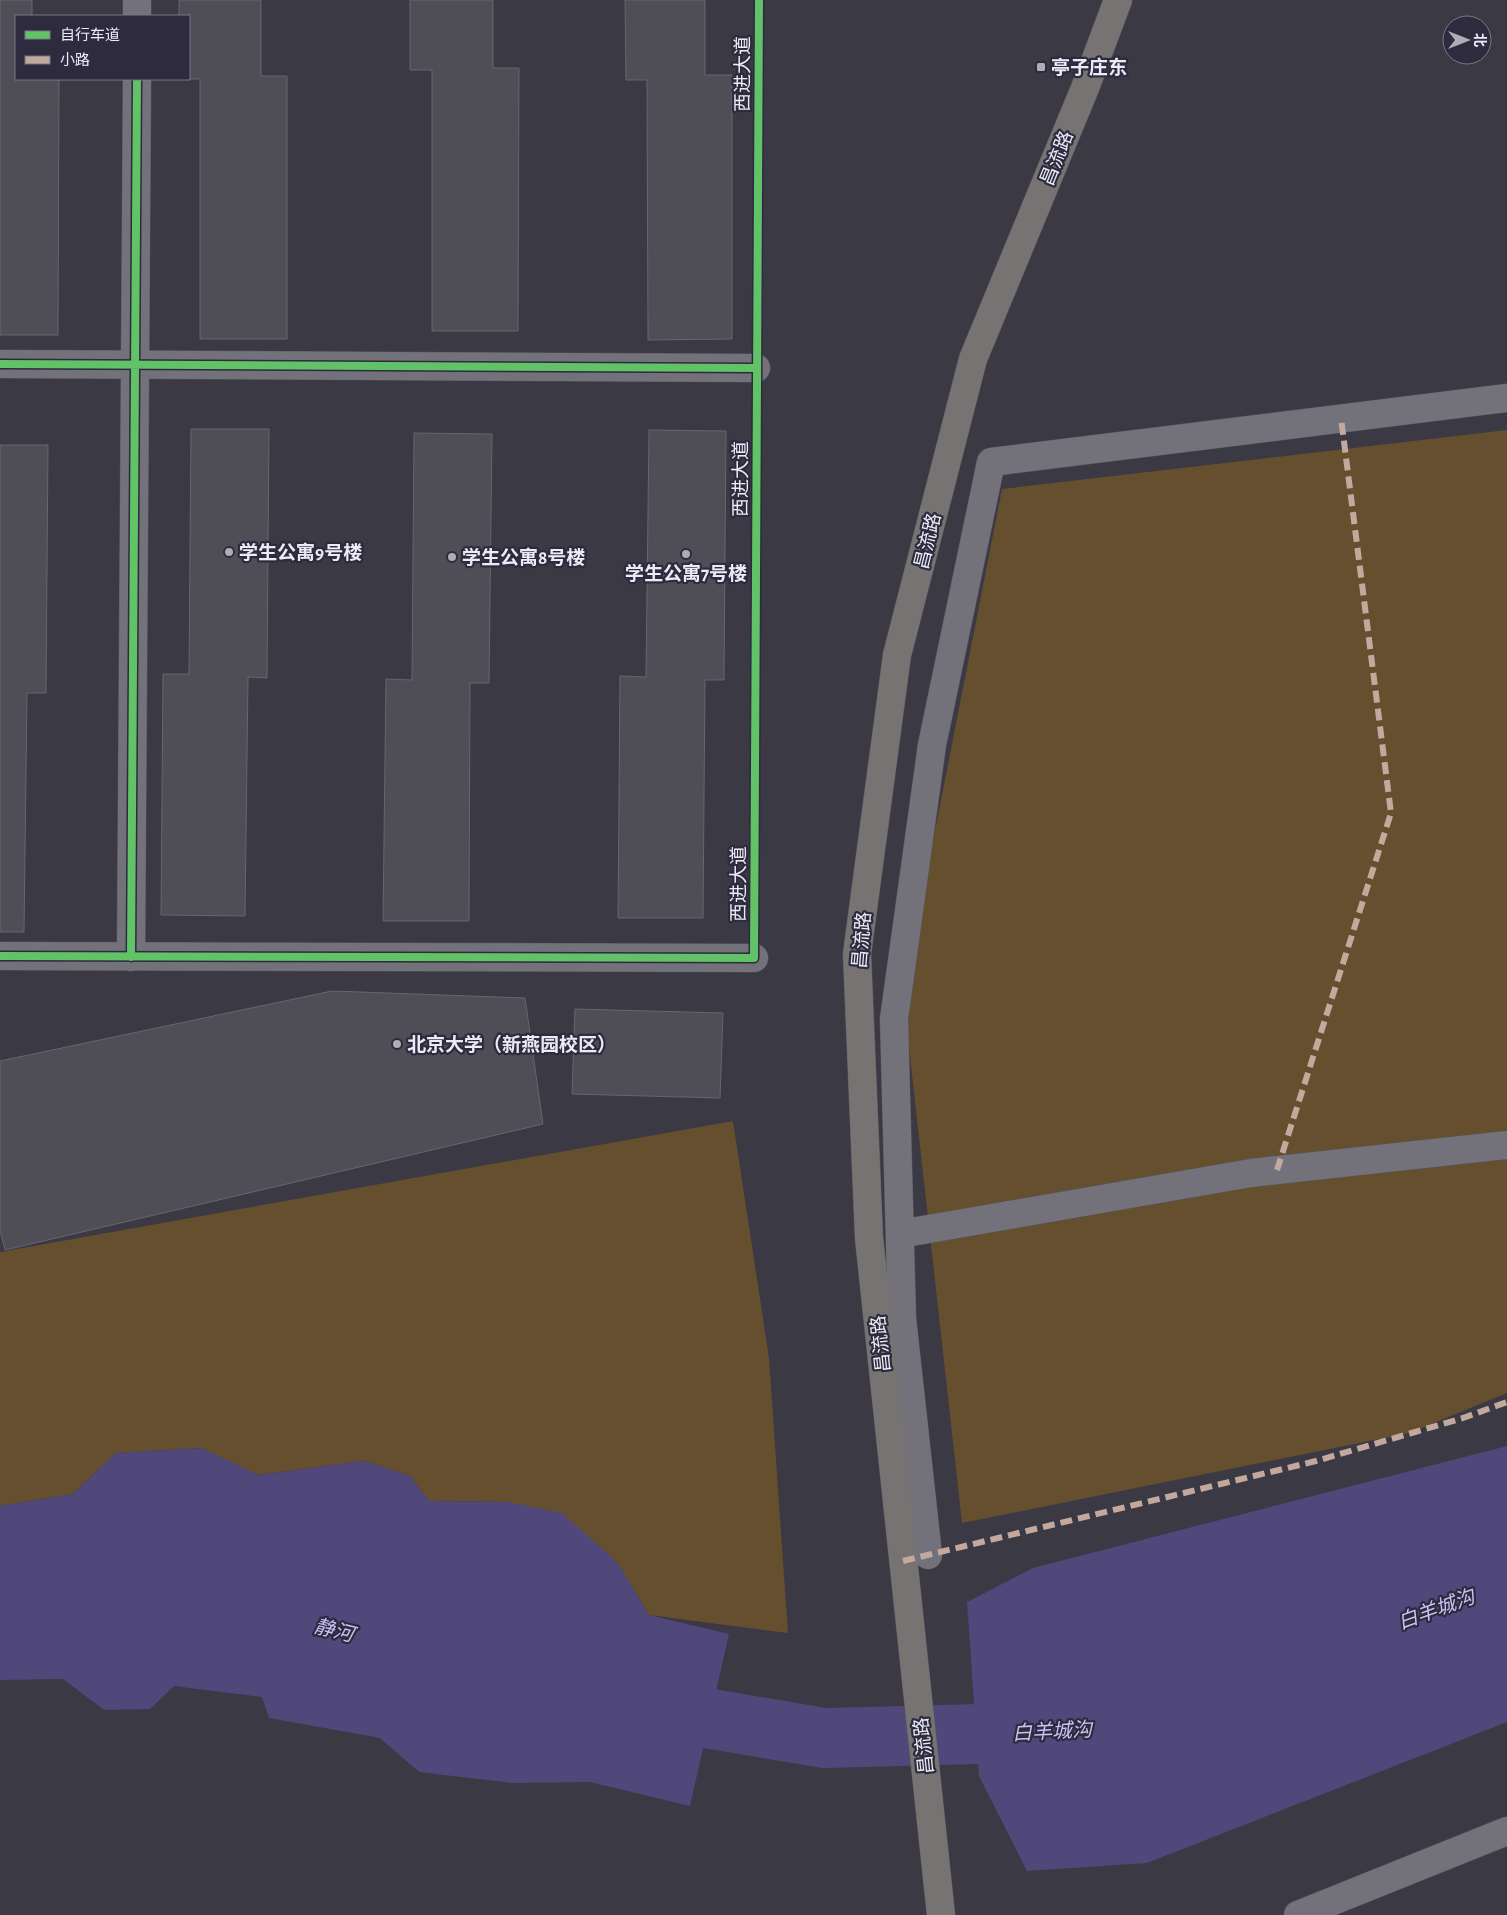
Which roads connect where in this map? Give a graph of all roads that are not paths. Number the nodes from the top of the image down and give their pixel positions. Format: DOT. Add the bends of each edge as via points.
graph roads {
  1 [pos="137,0"];
  2 [pos="1118,0"];
  3 [pos="137,15"];
  4 [pos="137,80"];
  5 [pos="0,364"];
  6 [pos="135,365"];
  7 [pos="756,368"];
  8 [pos="1507,398"];
  9 [pos="0,956"];
  10 [pos="132,957"];
  11 [pos="754,958"];
  12 [pos="1507,1146"];
  13 [pos="900,1234"];
  14 [pos="928,1555"];
  15 [pos="1507,1831"];
  16 [pos="941,1915"];
  17 [pos="1298,1915"];
  1 -- 3 [label="street"];
  2 -- 16 [label="main road, 昌流路" via="973,359 897,655 857,954 868,1238"];
  4 -- 6 [label="street"];
  5 -- 6 [label="street"];
  6 -- 7 [label="street"];
  6 -- 10 [label="street"];
  8 -- 13 [label="street" via="991,462 932,744 894,1019"];
  9 -- 10 [label="street"];
  10 -- 11 [label="street"];
  12 -- 13 [label="street" via="1251,1173"];
  13 -- 14 [label="street" via="902,1318"];
  15 -- 17 [label="street"];
}
